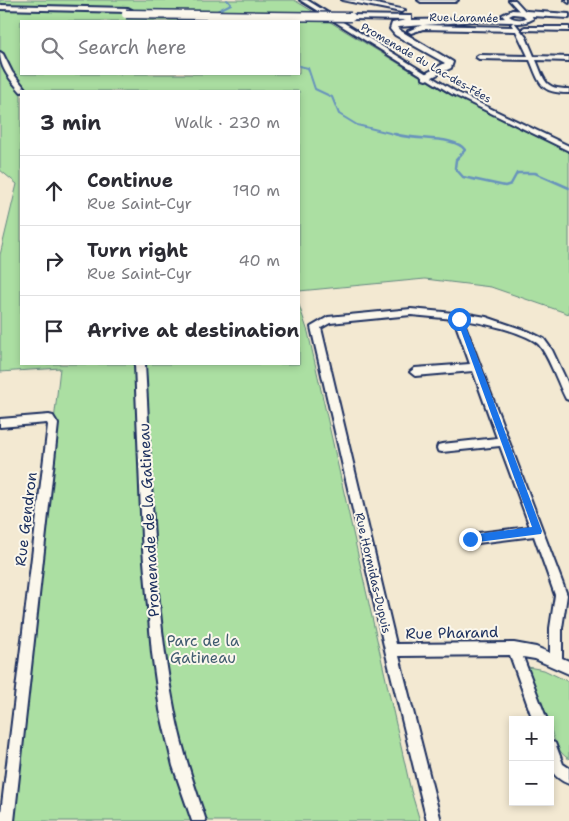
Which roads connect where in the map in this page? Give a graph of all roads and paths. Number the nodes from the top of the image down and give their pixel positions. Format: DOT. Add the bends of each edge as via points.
graph roads {
  1 [pos="302,0"];
  2 [pos="346,0"];
  3 [pos="422,0"];
  4 [pos="455,0"];
  5 [pos="512,1"];
  6 [pos="0,8"];
  7 [pos="413,11"];
  8 [pos="0,12"];
  9 [pos="127,12"];
  10 [pos="428,12"];
  11 [pos="524,13"];
  12 [pos="454,14"];
  13 [pos="351,15"];
  14 [pos="569,16"];
  15 [pos="510,17"];
  16 [pos="479,19"];
  17 [pos="569,20"];
  18 [pos="526,24"];
  19 [pos="517,28"];
  20 [pos="569,29"];
  21 [pos="411,31"];
  22 [pos="523,37"];
  23 [pos="0,54"];
  24 [pos="479,57"];
  25 [pos="532,58"];
  26 [pos="569,59"];
  27 [pos="426,77"];
  28 [pos="23,90"];
  29 [pos="569,91"];
  30 [pos="569,149"];
  31 [pos="457,314"];
  32 [pos="140,365"];
  33 [pos="476,367"];
  34 [pos="415,372"];
  35 [pos="569,396"];
  36 [pos="0,423"];
  37 [pos="504,440"];
  38 [pos="442,448"];
  39 [pos="537,531"];
  40 [pos="470,539"];
  41 [pos="565,595"];
  42 [pos="514,648"];
  43 [pos="391,650"];
  44 [pos="556,662"];
  45 [pos="569,668"];
  46 [pos="539,716"];
  47 [pos="554,758"];
  48 [pos="569,777"];
  49 [pos="7,821"];
  50 [pos="199,821"];
  51 [pos="434,821"];
  1 -- 27 [label="street, Promenade du Lac-des-Fées"];
  2 -- 7 [label="highway"];
  3 -- 4 [label="street"];
  5 -- 11 [label="street"];
  5 -- 15 [label="street"];
  6 -- 9 [label="highway"];
  8 -- 9 [label="highway"];
  9 -- 13 [label="highway, bridge"];
  10 -- 12 [label="highway"];
  11 -- 14 [label="main road"];
  11 -- 15 [label="main road"];
  11 -- 18 [label="main road" via="530,17"];
  12 -- 13 [label="highway"];
  12 -- 15 [label="highway"];
  13 -- 16 [label="highway"];
  15 -- 16 [label="highway"];
  15 -- 18 [label="main road"];
  15 -- 19 [label="street"];
  16 -- 27 [label="highway" via="408,22 395,26 398,34 449,62 444,69"];
  17 -- 18 [label="main road"];
  18 -- 20 [label="street"];
  18 -- 22 [label="street"];
  19 -- 21 [label="street, Rue Laramée" via="427,27"];
  19 -- 22 [label="street"];
  22 -- 25 [label="street"];
  23 -- 28 [label="street" via="9,73"];
  24 -- 25 [label="street"];
  25 -- 26 [label="street"];
  25 -- 29 [label="street" via="542,82 549,89"];
  27 -- 30 [label="street, Promenade du Lac-des-Fées" via="482,108"];
  31 -- 33 [label="street"];
  31 -- 35 [label="street" via="483,319 541,342"];
  31 -- 43 [label="street, Rue Hormidas-Dupuis" via="412,312 328,320 315,330"];
  32 -- 50 [label="street, Promenade de la Gatineau" via="157,651 171,733"];
  33 -- 34 [label="street"];
  33 -- 37 [label="street"];
  36 -- 49 [label="street, Rue Gendron" via="49,419 53,424"];
  37 -- 38 [label="street"];
  37 -- 39 [label="street"];
  39 -- 40 [label="street"];
  39 -- 41 [label="street"];
  41 -- 44 [label="street" via="556,628"];
  42 -- 43 [label="street, Rue Pharand"];
  42 -- 44 [label="street, Rue Pharand"];
  42 -- 46 [label="street, Rue Pharand"];
  43 -- 51 [label="street, Rue Hormidas-Dupuis"];
  44 -- 45 [label="street, Rue Pharand"];
  47 -- 48 [label="street" via="558,768"];
}
